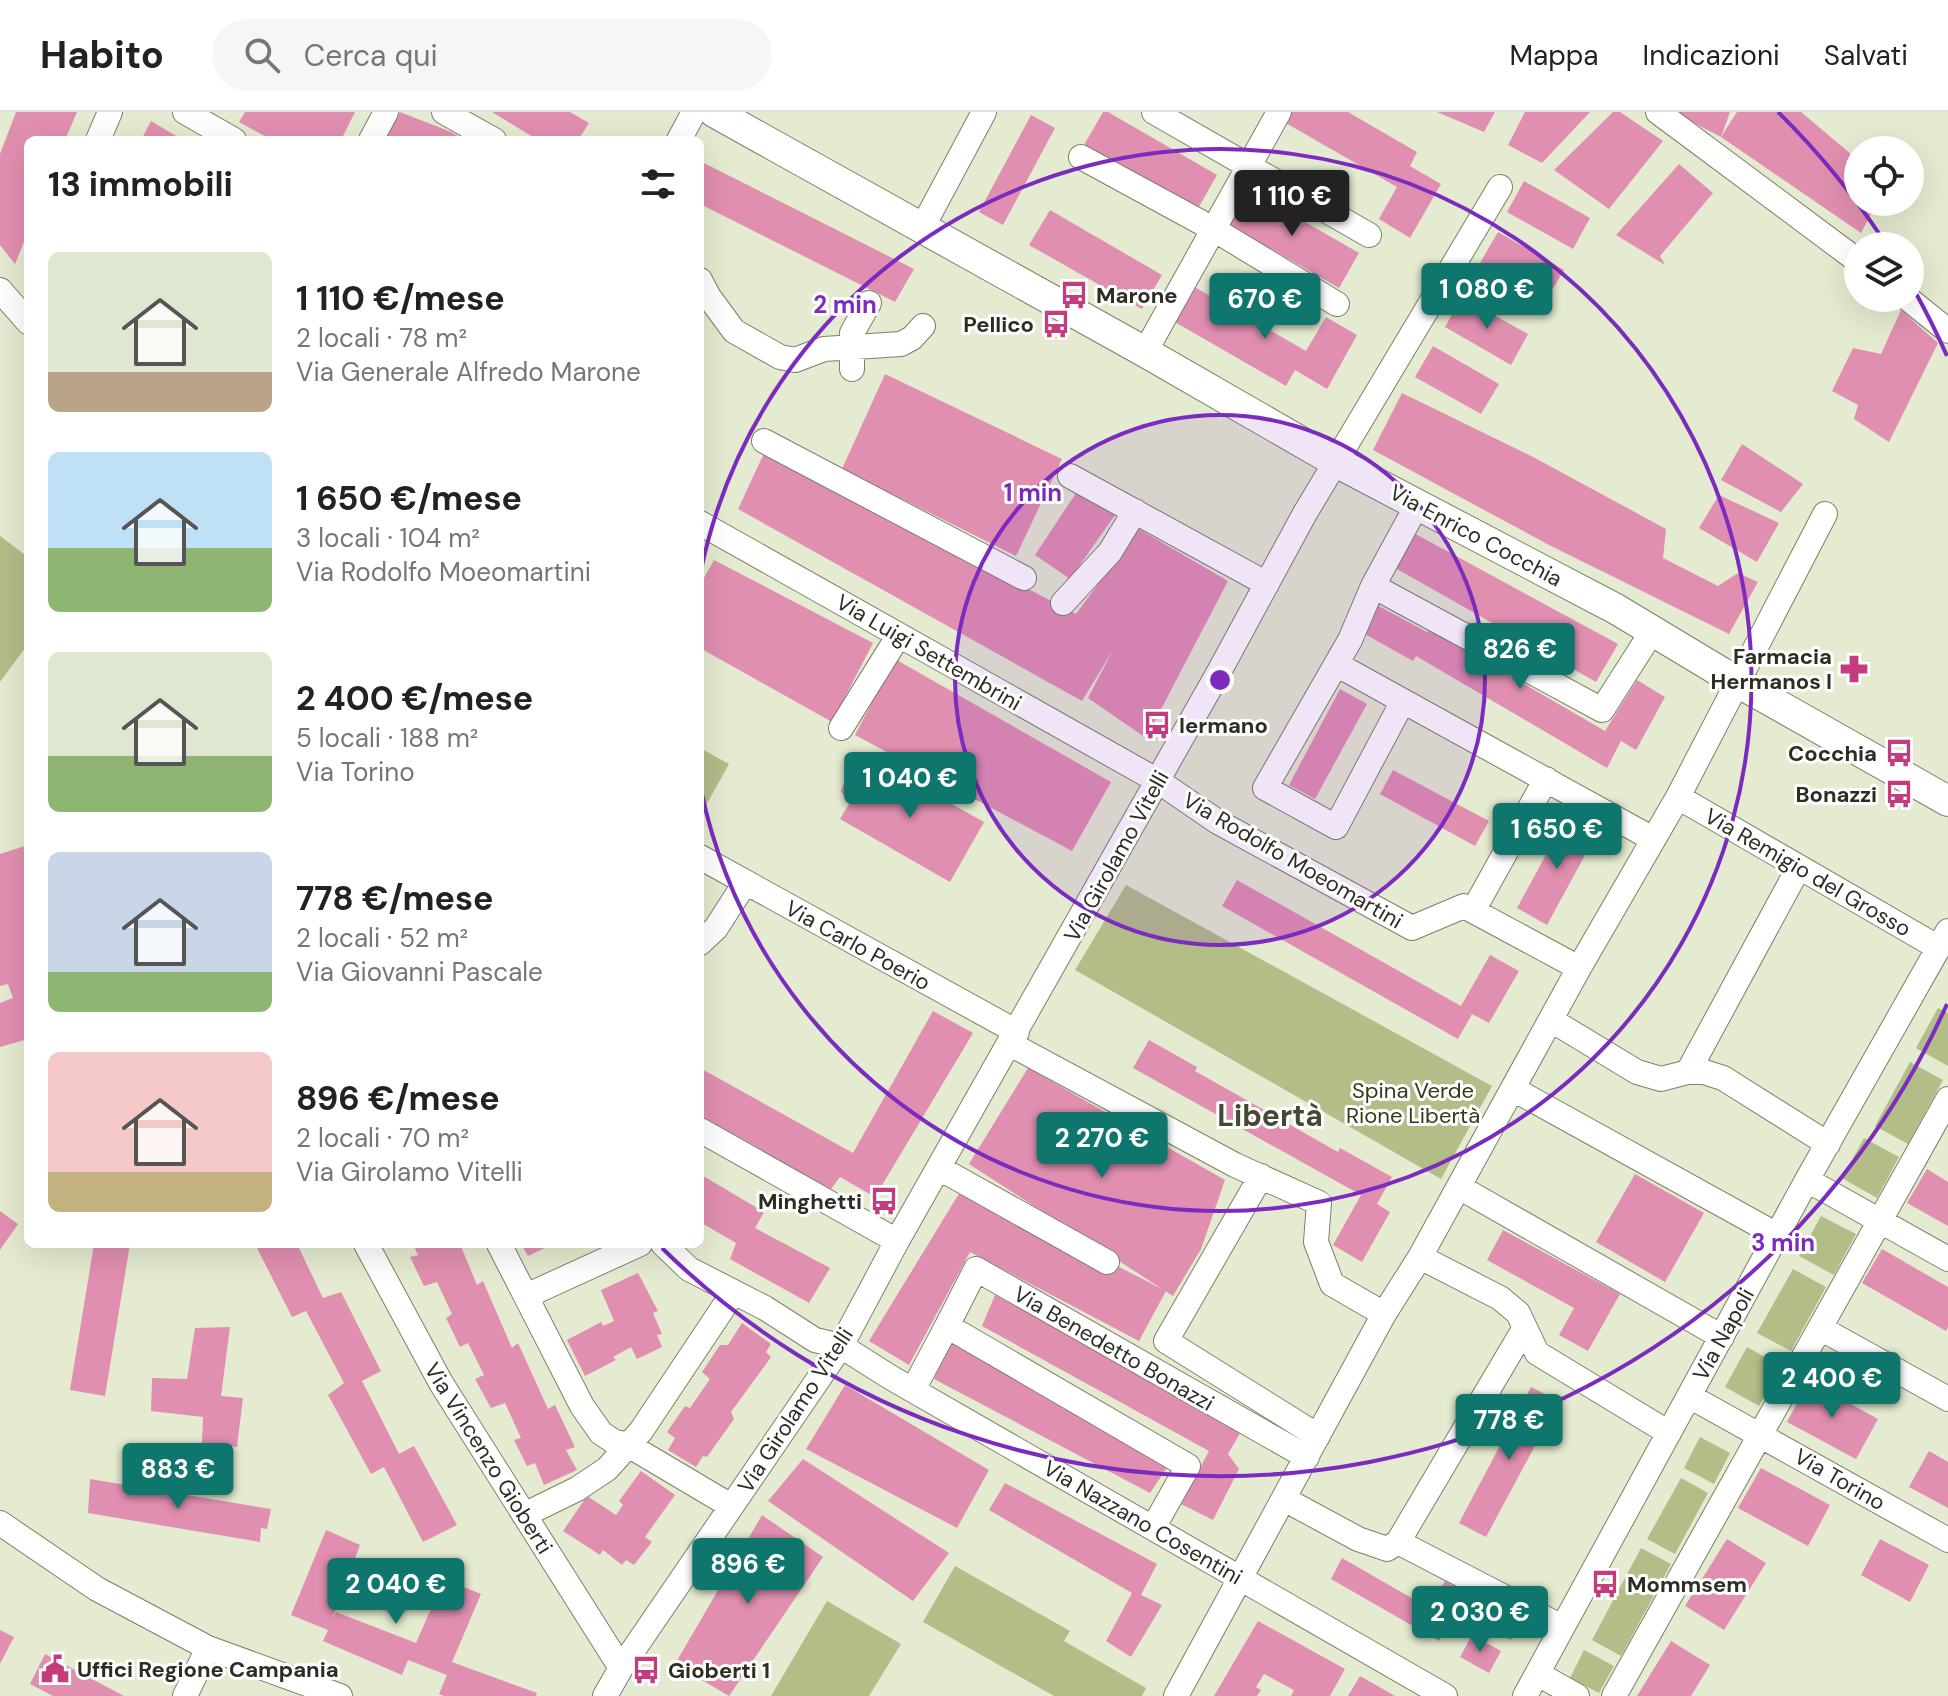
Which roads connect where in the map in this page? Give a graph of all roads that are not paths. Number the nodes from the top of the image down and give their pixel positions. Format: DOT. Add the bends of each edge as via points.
graph roads {
  1 [pos="110,112"];
  2 [pos="185,112"];
  3 [pos="386,112"];
  4 [pos="444,112"];
  5 [pos="694,112"];
  6 [pos="714,112"];
  7 [pos="984,112"];
  8 [pos="1154,112"];
  9 [pos="1279,112"];
  10 [pos="1658,112"];
  11 [pos="100,136"];
  12 [pos="227,136"];
  13 [pos="373,136"];
  14 [pos="487,136"];
  15 [pos="681,136"];
  16 [pos="1081,157"];
  17 [pos="1250,167"];
  18 [pos="1500,187"];
  19 [pos="922,228"];
  20 [pos="1215,230"];
  21 [pos="1369,235"];
  22 [pos="1844,251"];
  23 [pos="704,289"];
  24 [pos="0,290"];
  25 [pos="869,303"];
  26 [pos="1337,304"];
  27 [pos="1924,312"];
  28 [pos="24,314"];
  29 [pos="923,326"];
  30 [pos="1948,331"];
  31 [pos="1145,352"];
  32 [pos="853,358"];
  33 [pos="764,441"];
  34 [pos="1336,462"];
  35 [pos="1070,476"];
  36 [pos="1417,505"];
  37 [pos="1135,511"];
  38 [pos="1825,514"];
  39 [pos="704,525"];
  40 [pos="1024,578"];
  41 [pos="1267,584"];
  42 [pos="1373,586"];
  43 [pos="1063,603"];
  44 [pos="1653,630"];
  45 [pos="899,635"];
  46 [pos="1336,664"];
  47 [pos="1739,683"];
  48 [pos="1403,701"];
  49 [pos="841,728"];
  50 [pos="1546,779"];
  51 [pos="1158,781"];
  52 [pos="1678,797"];
  53 [pos="1948,801"];
  54 [pos="1653,839"];
  55 [pos="704,859"];
  56 [pos="1799,867"];
  57 [pos="745,883"];
  58 [pos="1473,911"];
  59 [pos="704,939"];
  60 [pos="1942,952"];
  61 [pos="1579,968"];
  62 [pos="1551,1020"];
  63 [pos="1014,1038"];
  64 [pos="1688,1072"];
  65 [pos="1513,1089"];
  66 [pos="1948,1099"];
  67 [pos="704,1132"];
  68 [pos="1828,1144"];
  69 [pos="939,1168"];
  70 [pos="1261,1176"];
  71 [pos="1807,1180"];
  72 [pos="1459,1187"];
  73 [pos="1880,1221"];
  74 [pos="1777,1235"];
  75 [pos="897,1241"];
  76 [pos="368,1248"];
  77 [pos="501,1248"];
  78 [pos="631,1248"];
  79 [pos="667,1248"];
  80 [pos="1420,1257"];
  81 [pos="1948,1259"];
  82 [pos="1107,1262"];
  83 [pos="733,1293"];
  84 [pos="526,1296"];
  85 [pos="1384,1314"];
  86 [pos="947,1326"];
  87 [pos="1820,1328"];
  88 [pos="1524,1329"];
  89 [pos="1722,1337"];
  90 [pos="841,1346"];
  91 [pos="913,1390"];
  92 [pos="1689,1396"];
  93 [pos="1948,1399"];
  94 [pos="1669,1433"];
  95 [pos="1760,1434"];
  96 [pos="628,1445"];
  97 [pos="1312,1447"];
  98 [pos="1284,1499"];
  99 [pos="731,1506"];
  100 [pos="524,1515"];
  101 [pos="0,1523"];
  102 [pos="1153,1528"];
  103 [pos="1948,1540"];
  104 [pos="1398,1542"];
  105 [pos="1240,1577"];
  106 [pos="1562,1627"];
  107 [pos="208,1648"];
  108 [pos="621,1668"];
  109 [pos="1538,1674"];
  110 [pos="185,1696"];
  111 [pos="340,1696"];
  112 [pos="605,1696"];
  113 [pos="1176,1696"];
  114 [pos="1445,1696"];
  115 [pos="1525,1696"];
  116 [pos="1577,1696"];
  117 [pos="1614,1696"];
  1 -- 11 [label="street"];
  2 -- 12 [label="street"];
  3 -- 13 [label="street"];
  4 -- 14 [label="street"];
  5 -- 15 [label="street"];
  6 -- 19 [label="main road, Via Enrico Cocchia"];
  7 -- 19 [label="street"];
  8 -- 17 [label="street"];
  9 -- 17 [label="street"];
  10 -- 22 [label="street"];
  16 -- 20 [label="street"];
  17 -- 20 [label="street"];
  17 -- 21 [label="street"];
  18 -- 34 [label="street, Via Girolamo Vitelli"];
  19 -- 31 [label="main road, Via Enrico Cocchia"];
  20 -- 26 [label="street"];
  20 -- 31 [label="street"];
  23 -- 32 [label="street" via="734,331 780,357 795,360 824,349"];
  24 -- 28 [label="street"];
  25 -- 32 [label="street" via="852,333"];
  27 -- 30 [label="street"];
  29 -- 32 [label="street" via="901,344"];
  31 -- 34 [label="main road, Via Enrico Cocchia"];
  33 -- 40 [label="street"];
  34 -- 36 [label="main road, Via Enrico Cocchia"];
  34 -- 41 [label="street, Via Girolamo Vitelli"];
  35 -- 37 [label="street"];
  36 -- 42 [label="street"];
  36 -- 44 [label="main road, Via Enrico Cocchia"];
  37 -- 41 [label="street"];
  37 -- 43 [label="street" via="1110,552"];
  38 -- 47 [label="street"];
  39 -- 45 [label="street, Via Luigi Settembrini"];
  41 -- 51 [label="street, Via Girolamo Vitelli"];
  42 -- 44 [label="street" via="1602,710"];
  42 -- 46 [label="street"];
  44 -- 47 [label="main road, Via Enrico Cocchia"];
  45 -- 49 [label="street"];
  45 -- 51 [label="street, Via Luigi Settembrini"];
  46 -- 48 [label="street"];
  46 -- 48 [label="street" via="1265,788 1312,814 1336,827"];
  47 -- 52 [label="street"];
  47 -- 53 [label="main road, Via Enrico Cocchia"];
  48 -- 50 [label="street"];
  50 -- 54 [label="street"];
  50 -- 58 [label="street"];
  51 -- 58 [label="street, Via Rodolfo Moeomartini" via="1218,822 1412,928 1464,906"];
  51 -- 63 [label="street, Via Girolamo Vitelli"];
  52 -- 54 [label="street"];
  52 -- 56 [label="street, Via Remigio del Grosso"];
  54 -- 61 [label="street"];
  55 -- 57 [label="street, Via Carlo Poerio"];
  56 -- 60 [label="street, Via Remigio del Grosso"];
  56 -- 64 [label="street"];
  57 -- 59 [label="street"];
  57 -- 63 [label="street, Via Carlo Poerio"];
  58 -- 61 [label="street"];
  60 -- 68 [label="street, Via Napoli"];
  61 -- 62 [label="street"];
  62 -- 64 [label="street" via="1637,1072 1661,1079"];
  62 -- 65 [label="street"];
  63 -- 69 [label="street, Via Girolamo Vitelli"];
  63 -- 70 [label="street"];
  64 -- 68 [label="street" via="1723,1078"];
  65 -- 72 [label="street"];
  65 -- 74 [label="street"];
  66 -- 73 [label="street"];
  67 -- 75 [label="street"];
  68 -- 71 [label="street, Via Napoli"];
  69 -- 75 [label="street, Via Girolamo Vitelli"];
  69 -- 82 [label="street"];
  70 -- 85 [label="street" via="1319,1203 1316,1242 1332,1284"];
  70 -- 97 [label="street, Via Benedetto Bonazzi" via="1166,1341"];
  71 -- 73 [label="street"];
  71 -- 74 [label="street, Via Napoli"];
  72 -- 80 [label="street"];
  72 -- 89 [label="street"];
  73 -- 81 [label="street"];
  73 -- 87 [label="street"];
  74 -- 89 [label="street, Via Napoli"];
  75 -- 90 [label="street, Via Girolamo Vitelli"];
  76 -- 100 [label="street, Via Vincenzo Gioberti" via="441,1383"];
  77 -- 84 [label="street"];
  78 -- 84 [label="street"];
  79 -- 83 [label="street, Via Nazzano Cosentini" via="689,1269"];
  80 -- 85 [label="street"];
  80 -- 88 [label="street" via="1500,1298 1518,1313"];
  83 -- 90 [label="street, Via Nazzano Cosentini" via="815,1340"];
  83 -- 96 [label="street"];
  84 -- 96 [label="street" via="582,1406 601,1433"];
  85 -- 97 [label="street"];
  86 -- 91 [label="street, Via Benedetto Bonazzi"];
  86 -- 97 [label="street, Via Benedetto Bonazzi" via="976,1269"];
  86 -- 102 [label="street" via="1188,1466"];
  87 -- 93 [label="street"];
  87 -- 95 [label="street"];
  88 -- 94 [label="street" via="1537,1353"];
  88 -- 104 [label="street"];
  89 -- 92 [label="street, Via Napoli"];
  90 -- 91 [label="street, Via Nazzano Cosentini"];
  90 -- 99 [label="street, Via Girolamo Vitelli"];
  91 -- 102 [label="street, Via Nazzano Cosentini"];
  92 -- 94 [label="street, Via Napoli"];
  92 -- 95 [label="street, Via Torino"];
  94 -- 106 [label="street, Via Napoli"];
  95 -- 103 [label="street, Via Torino"];
  95 -- 117 [label="street"];
  96 -- 99 [label="street"];
  96 -- 100 [label="street" via="607,1469"];
  97 -- 98 [label="street"];
  98 -- 104 [label="street" via="1358,1539 1387,1549"];
  98 -- 105 [label="street"];
  99 -- 108 [label="street, Via Girolamo Vitelli"];
  100 -- 108 [label="street, Via Vincenzo Gioberti"];
  101 -- 107 [label="street" via="97,1589"];
  102 -- 105 [label="street, Via Nazzano Cosentini"];
  104 -- 106 [label="street"];
  105 -- 113 [label="street"];
  105 -- 114 [label="street, Via Nazzano Cosentini"];
  106 -- 109 [label="street, Via Napoli"];
  107 -- 110 [label="street"];
  107 -- 111 [label="street"];
  108 -- 112 [label="street, Via Girolamo Vitelli"];
  109 -- 115 [label="street, Via Napoli"];
  109 -- 116 [label="street"];
}
